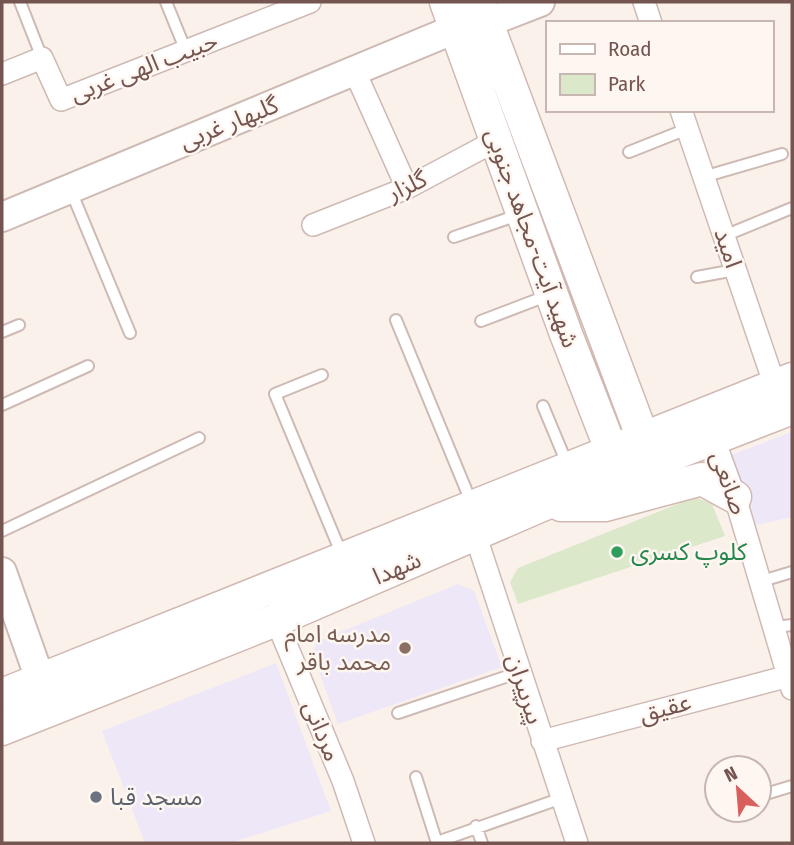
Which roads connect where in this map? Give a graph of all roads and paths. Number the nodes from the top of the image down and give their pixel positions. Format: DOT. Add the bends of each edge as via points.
graph roads {
  1 [pos="20,2"];
  2 [pos="166,2"];
  3 [pos="310,2"];
  4 [pos="540,2"];
  5 [pos="644,2"];
  6 [pos="467,14"];
  7 [pos="650,21"];
  8 [pos="186,51"];
  9 [pos="42,58"];
  10 [pos="355,72"];
  11 [pos="2,74"];
  12 [pos="684,120"];
  13 [pos="497,140"];
  14 [pos="629,152"];
  15 [pos="782,154"];
  16 [pos="703,177"];
  17 [pos="70,188"];
  18 [pos="407,188"];
  19 [pos="792,208"];
  20 [pos="524,213"];
  21 [pos="2,217"];
  22 [pos="313,225"];
  23 [pos="724,236"];
  24 [pos="454,237"];
  25 [pos="735,270"];
  26 [pos="697,277"];
  27 [pos="552,294"];
  28 [pos="396,320"];
  29 [pos="481,321"];
  30 [pos="19,325"];
  31 [pos="2,332"];
  32 [pos="130,333"];
  33 [pos="604,340"];
  34 [pos="573,351"];
  35 [pos="88,366"];
  36 [pos="322,375"];
  37 [pos="786,391"];
  38 [pos="2,405"];
  39 [pos="543,406"];
  40 [pos="713,437"];
  41 [pos="199,438"];
  42 [pos="647,450"];
  43 [pos="617,462"];
  44 [pos="569,468"];
  45 [pos="735,497"];
  46 [pos="542,505"];
  47 [pos="474,520"];
  48 [pos="2,531"];
  49 [pos="344,558"];
  50 [pos="2,572"];
  51 [pos="792,572"];
  52 [pos="762,581"];
  53 [pos="276,620"];
  54 [pos="784,626"];
  55 [pos="520,671"];
  56 [pos="40,679"];
  57 [pos="791,683"];
  58 [pos="2,695"];
  59 [pos="398,713"];
  60 [pos="2,729"];
  61 [pos="542,741"];
  62 [pos="416,777"];
  63 [pos="792,786"];
  64 [pos="773,792"];
  65 [pos="562,798"];
  66 [pos="476,827"];
  67 [pos="437,842"];
  68 [pos="364,843"];
  69 [pos="482,843"];
  70 [pos="577,843"];
  1 -- 9 [label="lane"];
  2 -- 8 [label="lane"];
  3 -- 8 [label="street, حبیب الهی غربی"];
  4 -- 6 [label="street, گلبهار غربی"];
  5 -- 7 [label="street"];
  6 -- 10 [label="street, گلبهار غربی"];
  6 -- 13 [label="main road, شهید آیت-مجاهد جنوبی"];
  6 -- 33 [label="main road, شهید آیت-مجاهد جنوبی"];
  8 -- 9 [label="street, حبیب الهی غربی" via="61,100"];
  9 -- 11 [label="street, حبیب الهی غربی"];
  10 -- 17 [label="street, گلبهار غربی"];
  10 -- 18 [label="street"];
  12 -- 14 [label="lane"];
  12 -- 16 [label="street, امید"];
  13 -- 18 [label="street, گلزار"];
  13 -- 20 [label="main road, شهید آیت-مجاهد جنوبی"];
  15 -- 16 [label="lane"];
  16 -- 23 [label="street, امید"];
  17 -- 21 [label="street, گلبهار غربی"];
  17 -- 32 [label="lane"];
  18 -- 22 [label="street, گلزار"];
  19 -- 23 [label="lane"];
  20 -- 24 [label="lane"];
  20 -- 27 [label="main road, شهید آیت-مجاهد جنوبی"];
  23 -- 25 [label="street, امید"];
  25 -- 26 [label="lane"];
  25 -- 37 [label="street, امید"];
  27 -- 29 [label="lane"];
  27 -- 34 [label="main road, شهید آیت-مجاهد جنوبی"];
  28 -- 47 [label="lane"];
  30 -- 31 [label="lane"];
  33 -- 34 [label="main road"];
  33 -- 42 [label="main road, شهید آیت-مجاهد جنوبی"];
  34 -- 43 [label="main road, شهید آیت-مجاهد جنوبی"];
  35 -- 38 [label="lane"];
  36 -- 49 [label="lane" via="275,394"];
  37 -- 40 [label="main road, شهدا"];
  37 -- 42 [label="main road, شهدا"];
  39 -- 44 [label="lane"];
  40 -- 42 [label="main road, شهدا"];
  40 -- 45 [label="street, صانعی"];
  41 -- 48 [label="lane"];
  42 -- 43 [label="main road, شهدا"];
  43 -- 44 [label="main road, شهدا"];
  43 -- 46 [label="main road, شهدا"];
  44 -- 47 [label="main road, شهدا"];
  45 -- 46 [label="main road" via="702,479 605,505"];
  45 -- 52 [label="street, صانعی"];
  46 -- 47 [label="main road, شهدا"];
  47 -- 49 [label="main road, شهدا"];
  47 -- 53 [label="main road, شهدا"];
  47 -- 55 [label="street, پیرپیران"];
  49 -- 56 [label="main road, شهدا"];
  50 -- 56 [label="street"];
  51 -- 52 [label="lane"];
  52 -- 54 [label="street, صانعی"];
  53 -- 60 [label="main road, شهدا"];
  53 -- 68 [label="street, مردانی"];
  54 -- 57 [label="street, صانعی"];
  55 -- 59 [label="lane"];
  55 -- 61 [label="street, پیرپیران"];
  56 -- 58 [label="main road, شهدا"];
  57 -- 61 [label="street, عقیق"];
  61 -- 65 [label="street, پیرپیران"];
  62 -- 67 [label="lane"];
  63 -- 64 [label="lane"];
  65 -- 66 [label="lane"];
  65 -- 70 [label="street, پیرپیران"];
  66 -- 67 [label="lane"];
  66 -- 69 [label="lane"];
}
